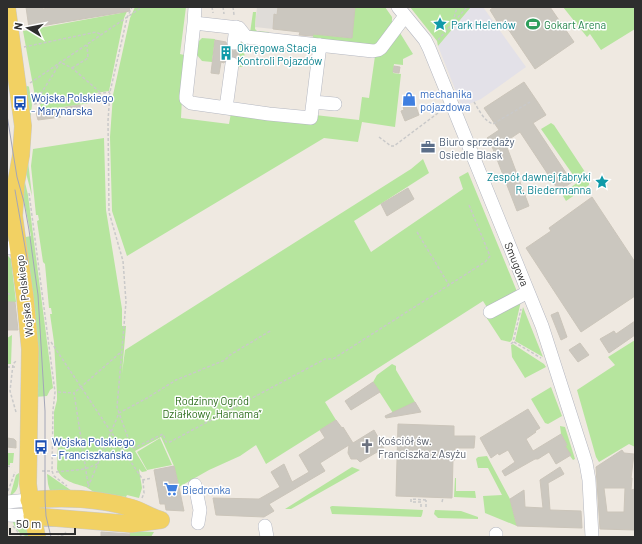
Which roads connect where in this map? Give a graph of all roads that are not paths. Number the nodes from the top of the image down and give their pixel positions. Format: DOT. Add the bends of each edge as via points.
graph roads {
  1 [pos="195,7"];
  2 [pos="7,8"];
  3 [pos="402,12"];
  4 [pos="235,21"];
  5 [pos="194,23"];
  6 [pos="234,43"];
  7 [pos="320,45"];
  8 [pos="232,64"];
  9 [pos="11,74"];
  10 [pos="313,102"];
  11 [pos="336,104"];
  12 [pos="226,108"];
  13 [pos="12,247"];
  14 [pos="528,292"];
  15 [pos="490,312"];
  16 [pos="195,485"];
  17 [pos="7,498"];
  18 [pos="31,508"];
  19 [pos="9,519"];
  20 [pos="198,523"];
  21 [pos="37,537"];
  22 [pos="592,537"];
  1 -- 5 [label="street"];
  2 -- 9 [label="main road, Wojska Polskiego"];
  3 -- 7 [label="street" via="383,46 378,50"];
  3 -- 14 [label="street, Smugowa" via="429,48"];
  4 -- 5 [label="street"];
  4 -- 6 [label="street"];
  4 -- 7 [label="street" via="246,37"];
  5 -- 12 [label="street" via="186,99 191,103"];
  7 -- 10 [label="street"];
  8 -- 12 [label="street"];
  9 -- 13 [label="main road, Wojska Polskiego" via="23,126"];
  10 -- 11 [label="street"];
  10 -- 12 [label="street" via="311,118"];
  13 -- 18 [label="main road, Wojska Polskiego" via="26,311 30,349 28,461"];
  14 -- 15 [label="street"];
  14 -- 22 [label="street, Smugowa" via="551,351 586,463"];
  16 -- 20 [label="street" via="200,510"];
  17 -- 18 [label="street"];
  18 -- 18 [label="main road" via="131,524 161,520 134,508 108,502 66,498"];
  18 -- 19 [label="street"];
  18 -- 21 [label="main road, Wojska Polskiego"];
}
